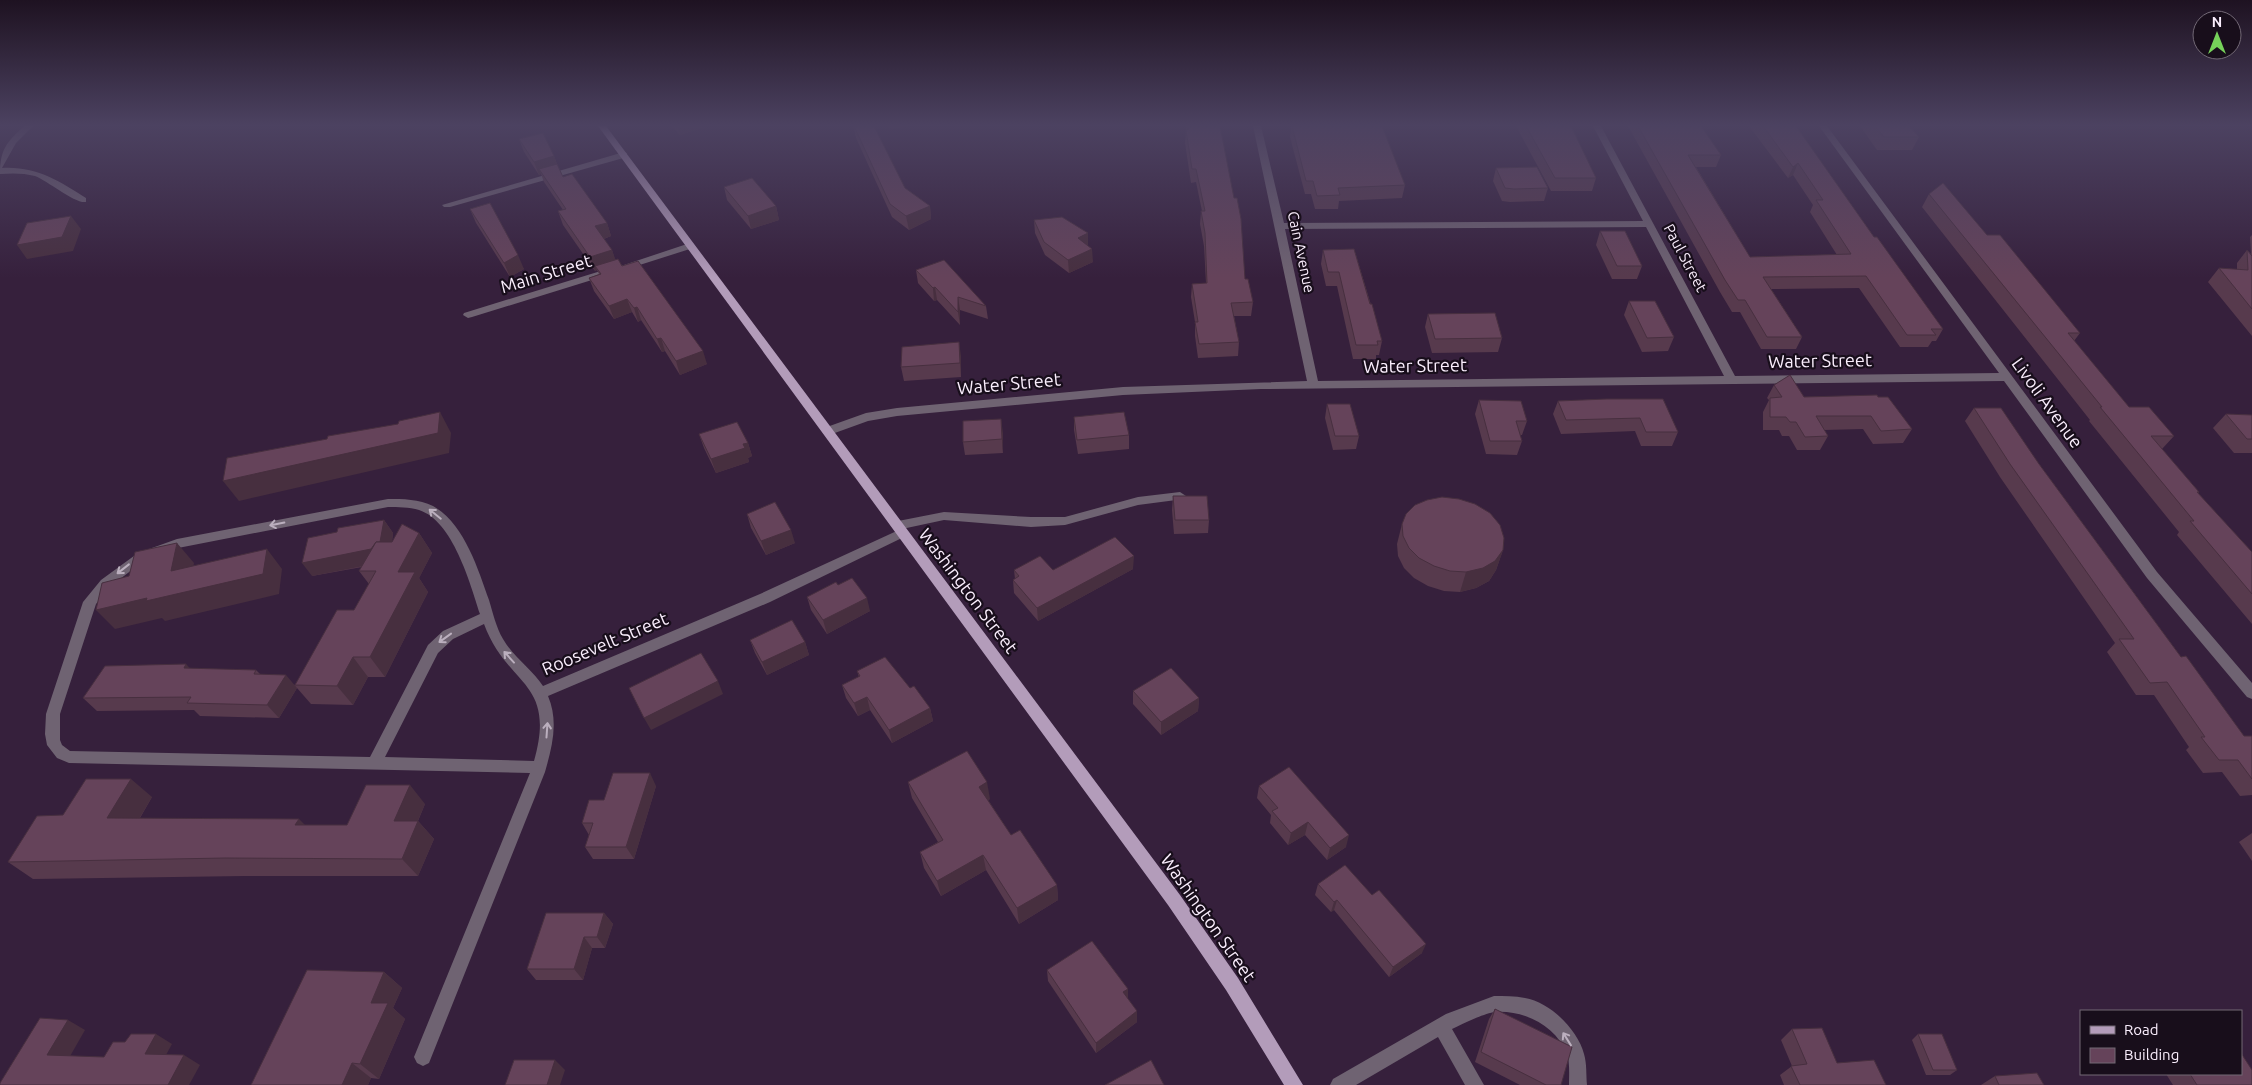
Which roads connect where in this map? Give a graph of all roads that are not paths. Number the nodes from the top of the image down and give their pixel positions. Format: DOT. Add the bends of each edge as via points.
graph roads {
  1 [pos="43,177"];
  2 [pos="549,177"];
  3 [pos="639,177"];
  4 [pos="1269,177"];
  5 [pos="1624,177"];
  6 [pos="1860,177"];
  7 [pos="83,200"];
  8 [pos="447,205"];
  9 [pos="1650,224"];
  10 [pos="1280,226"];
  11 [pos="690,246"];
  12 [pos="468,316"];
  13 [pos="2006,376"];
  14 [pos="1731,379"];
  15 [pos="1313,385"];
  16 [pos="828,431"];
  17 [pos="1180,496"];
  18 [pos="899,529"];
  19 [pos="488,616"];
  20 [pos="540,693"];
  21 [pos="2252,693"];
  22 [pos="374,764"];
  23 [pos="539,767"];
  24 [pos="1441,1026"];
  25 [pos="423,1057"];
  26 [pos="1294,1085"];
  27 [pos="1339,1085"];
  28 [pos="1475,1085"];
  29 [pos="1578,1085"];
  1 -- 7 [label="street"];
  2 -- 8 [label="street"];
  3 -- 11 [label="main road, Washington Street"];
  4 -- 10 [label="street, Cain Avenue"];
  5 -- 9 [label="street, Paul Street"];
  6 -- 13 [label="street, Livoli Avenue"];
  9 -- 10 [label="street"];
  9 -- 14 [label="street, Paul Street"];
  10 -- 15 [label="street, Cain Avenue"];
  11 -- 12 [label="street, Main Street"];
  11 -- 16 [label="main road, Washington Street"];
  13 -- 14 [label="street, Water Street"];
  13 -- 21 [label="street, Livoli Avenue" via="2152,576"];
  14 -- 15 [label="street, Water Street"];
  15 -- 16 [label="street, Water Street" via="1148,390 896,412 866,417"];
  16 -- 18 [label="main road, Washington Street"];
  17 -- 18 [label="street, Roosevelt Street" via="1138,501 1065,521 944,516"];
  18 -- 20 [label="street, Roosevelt Street" via="764,598"];
  18 -- 26 [label="main road, Washington Street" via="1184,914 1236,990"];
  20 -- 19 [label="street, one-way" via="535,683 503,651"];
  19 -- 22 [label="street, one-way" via="448,635 433,649"];
  19 -- 22 [label="street, one-way" via="465,556 445,523 426,507 398,503 377,504 164,547 142,556 119,572 90,602 54,714 53,746 60,754 80,758"];
  23 -- 20 [label="street, Roosevelt Street, one-way" via="548,728"];
  22 -- 23 [label="street"];
  23 -- 25 [label="street, Roosevelt Street"];
  24 -- 27 [label="street"];
  24 -- 28 [label="street"];
  29 -- 24 [label="street, one-way" via="1576,1055 1566,1035 1548,1018 1526,1006 1494,1004"];
}
